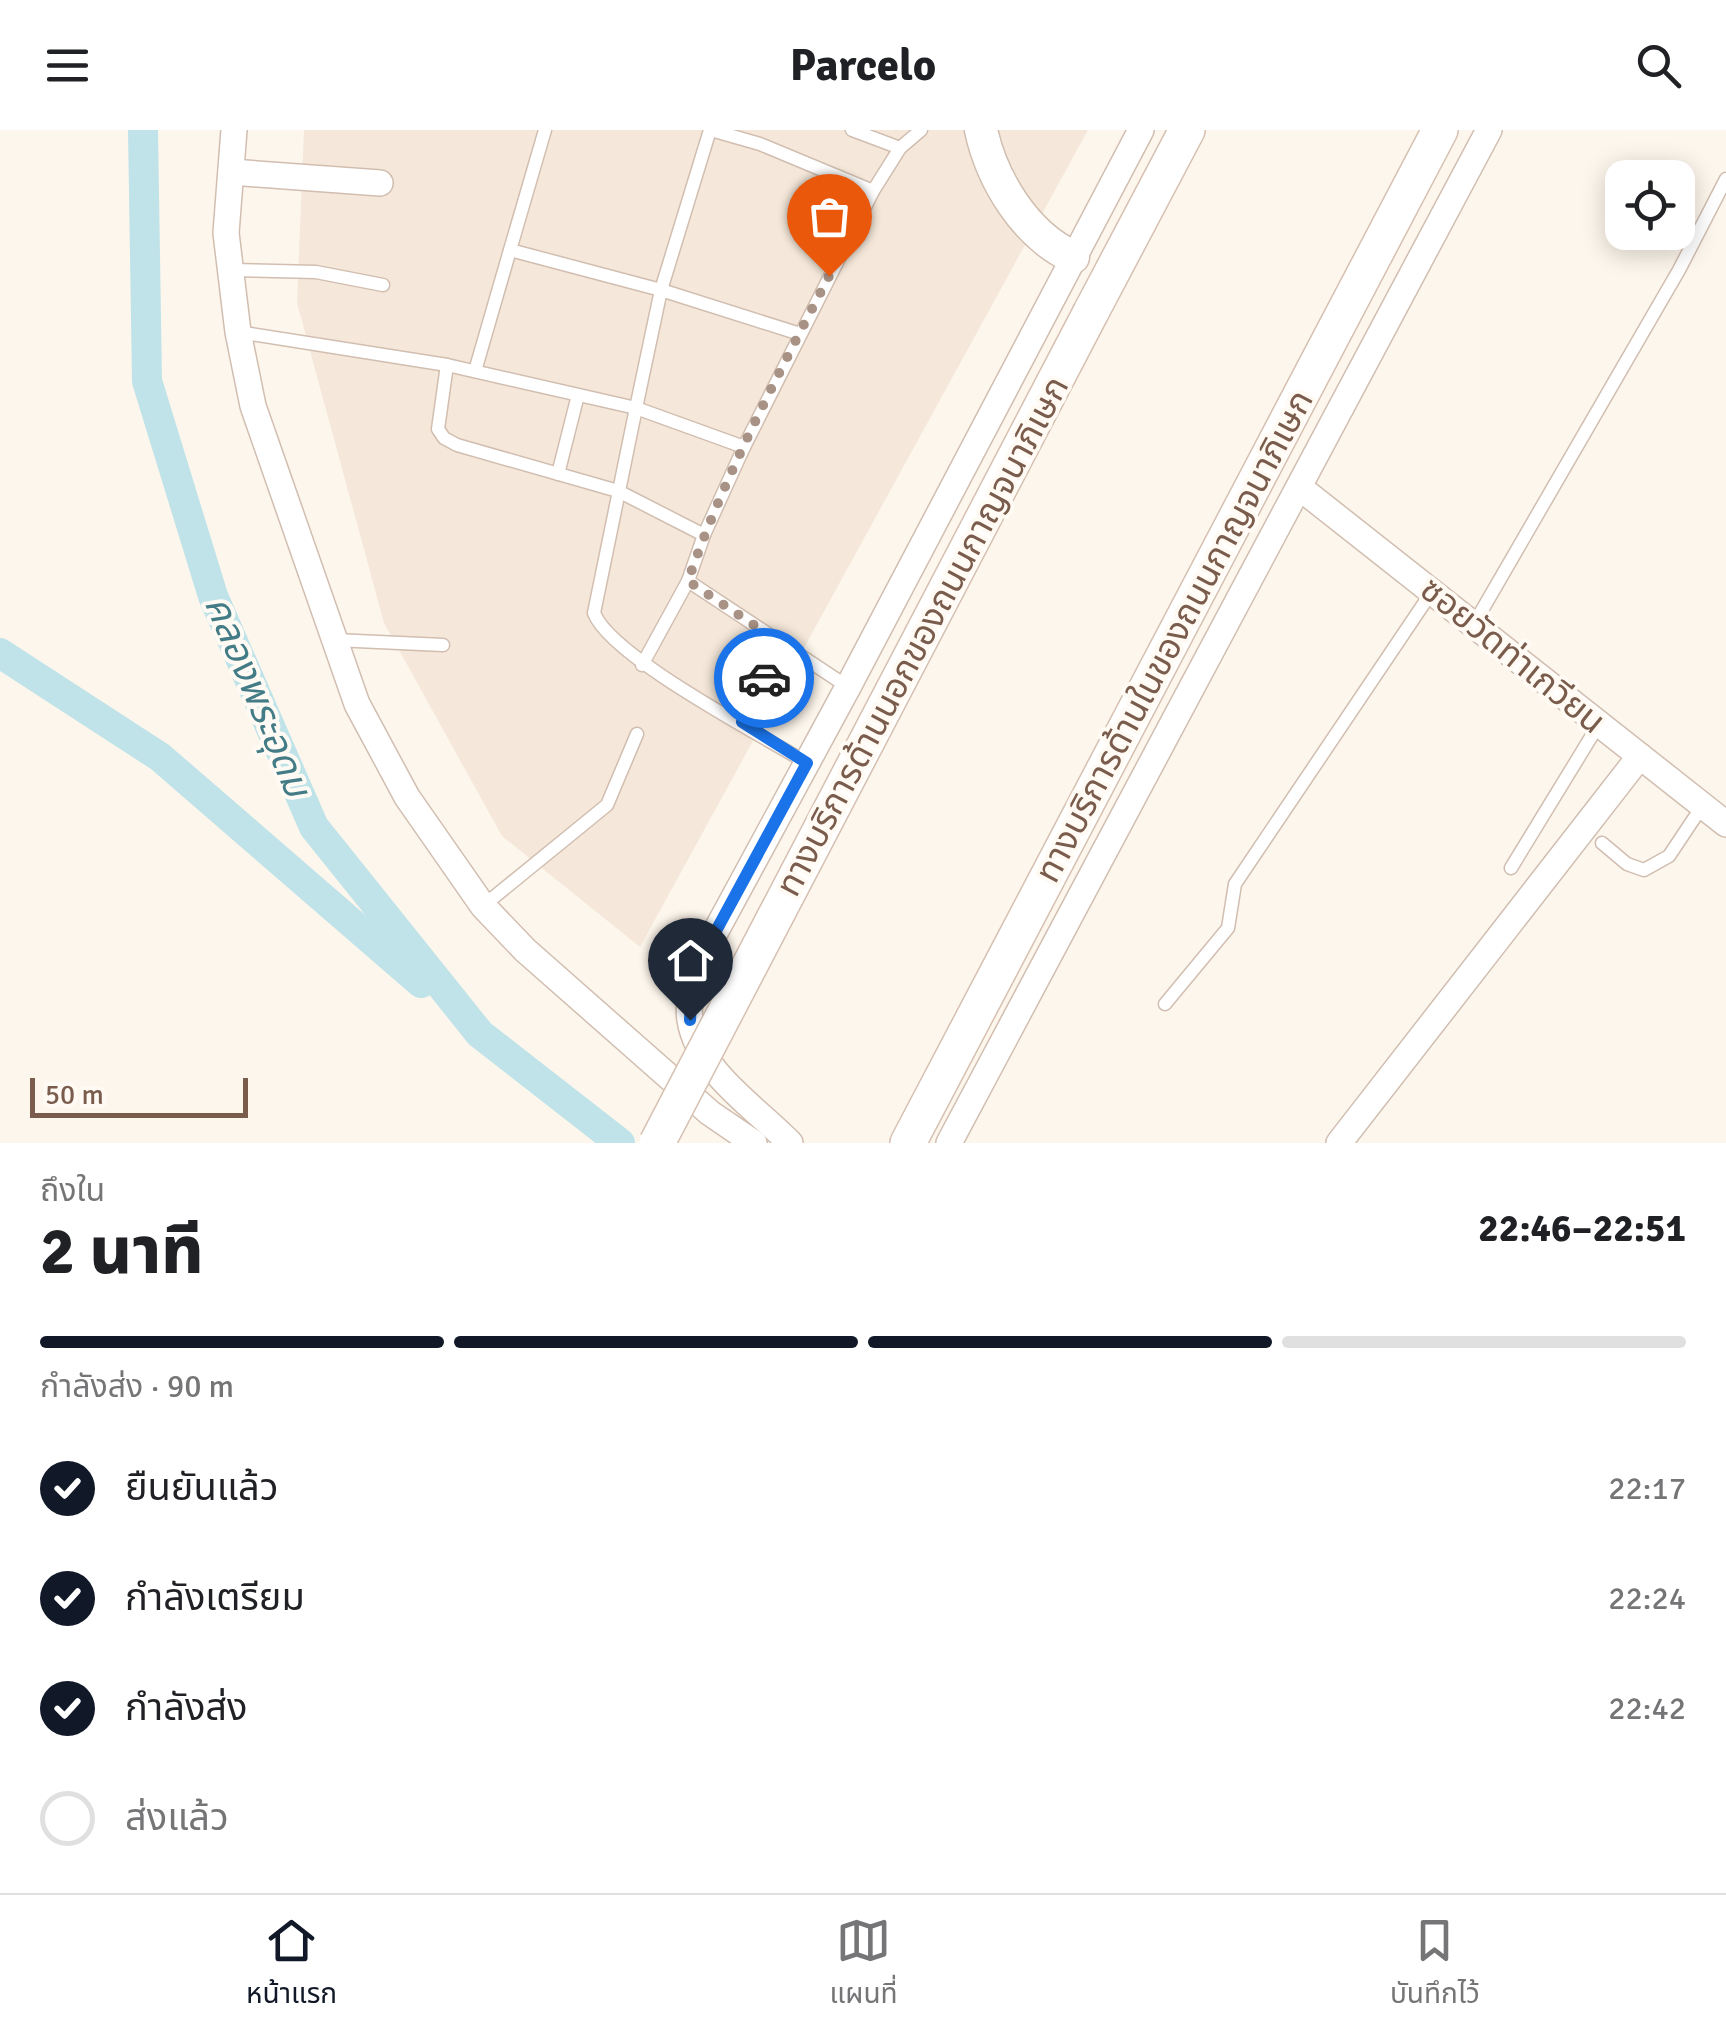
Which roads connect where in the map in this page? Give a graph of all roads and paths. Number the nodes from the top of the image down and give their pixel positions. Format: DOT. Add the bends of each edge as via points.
graph roads {
  1 [pos="234,130"];
  2 [pos="546,130"];
  3 [pos="711,130"];
  4 [pos="852,130"];
  5 [pos="921,130"];
  6 [pos="981,130"];
  7 [pos="1141,130"];
  8 [pos="1187,130"];
  9 [pos="1440,130"];
  10 [pos="1489,130"];
  11 [pos="900,148"];
  12 [pos="230,172"];
  13 [pos="1726,179"];
  14 [pos="380,183"];
  15 [pos="873,191"];
  16 [pos="510,250"];
  17 [pos="1073,258"];
  18 [pos="230,270"];
  19 [pos="382,285"];
  20 [pos="660,290"];
  21 [pos="238,332"];
  22 [pos="800,334"];
  23 [pos="447,365"];
  24 [pos="475,371"];
  25 [pos="578,395"];
  26 [pos="636,408"];
  27 [pos="744,447"];
  28 [pos="558,474"];
  29 [pos="1299,487"];
  30 [pos="618,491"];
  31 [pos="704,536"];
  32 [pos="688,581"];
  33 [pos="1433,590"];
  34 [pos="1474,624"];
  35 [pos="332,640"];
  36 [pos="781,643"];
  37 [pos="443,645"];
  38 [pos="642,664"];
  39 [pos="848,687"];
  40 [pos="742,722"];
  41 [pos="1599,724"];
  42 [pos="638,734"];
  43 [pos="1640,756"];
  44 [pos="807,763"];
  45 [pos="1703,805"];
  46 [pos="1726,824"];
  47 [pos="1602,843"];
  48 [pos="1511,868"];
  49 [pos="483,906"];
  50 [pos="1165,1004"];
  51 [pos="657,1143"];
  52 [pos="754,1143"];
  53 [pos="790,1143"];
  54 [pos="908,1143"];
  55 [pos="949,1143"];
  56 [pos="1339,1143"];
  1 -- 12 [label="street"];
  2 -- 16 [label="lane"];
  3 -- 15 [label="lane"];
  3 -- 20 [label="lane"];
  4 -- 11 [label="lane"];
  5 -- 11 [label="lane"];
  6 -- 17 [label="street" via="1004,192 1041,235"];
  7 -- 17 [label="street"];
  8 -- 51 [label="main road, ทางบริการด้านนอกของถนนกาญจนาภิเษก, bridge"];
  9 -- 54 [label="main road, ทางบริการด้านในของถนนกาญจนาภิเษก"];
  10 -- 29 [label="street"];
  11 -- 15 [label="lane"];
  12 -- 14 [label="street"];
  12 -- 18 [label="street"];
  13 -- 34 [label="lane"];
  15 -- 22 [label="lane"];
  16 -- 20 [label="lane"];
  16 -- 24 [label="lane"];
  17 -- 39 [label="street"];
  18 -- 19 [label="lane" via="316,272"];
  18 -- 21 [label="street"];
  20 -- 22 [label="lane"];
  20 -- 26 [label="lane"];
  21 -- 23 [label="lane"];
  21 -- 35 [label="street" via="253,406"];
  22 -- 27 [label="lane"];
  23 -- 24 [label="lane"];
  23 -- 28 [label="lane" via="438,430 444,438"];
  24 -- 25 [label="lane"];
  25 -- 26 [label="lane"];
  25 -- 28 [label="lane"];
  26 -- 27 [label="lane"];
  26 -- 30 [label="lane"];
  27 -- 31 [label="lane"];
  28 -- 30 [label="lane"];
  29 -- 33 [label="street, ซอยวัดท่าเกวียน"];
  29 -- 55 [label="street"];
  30 -- 31 [label="lane"];
  30 -- 38 [label="lane" via="594,612 598,625"];
  31 -- 32 [label="lane"];
  32 -- 36 [label="lane"];
  32 -- 38 [label="lane"];
  33 -- 34 [label="street, ซอยวัดท่าเกวียน"];
  33 -- 50 [label="lane" via="1235,884 1228,928"];
  34 -- 41 [label="street, ซอยวัดท่าเกวียน"];
  35 -- 37 [label="lane"];
  35 -- 49 [label="street" via="357,704 408,796"];
  36 -- 39 [label="lane"];
  36 -- 40 [label="lane"];
  38 -- 40 [label="lane"];
  39 -- 44 [label="street"];
  40 -- 44 [label="lane"];
  41 -- 43 [label="street, ซอยวัดท่าเกวียน"];
  41 -- 48 [label="lane"];
  42 -- 49 [label="lane" via="607,805"];
  43 -- 45 [label="street, ซอยวัดท่าเกวียน"];
  43 -- 56 [label="street"];
  44 -- 53 [label="street" via="698,964 690,1020 710,1064"];
  45 -- 46 [label="street, ซอยวัดท่าเกวียน"];
  45 -- 47 [label="lane" via="1669,856 1644,870"];
  49 -- 52 [label="street" via="639,1050"];
}
